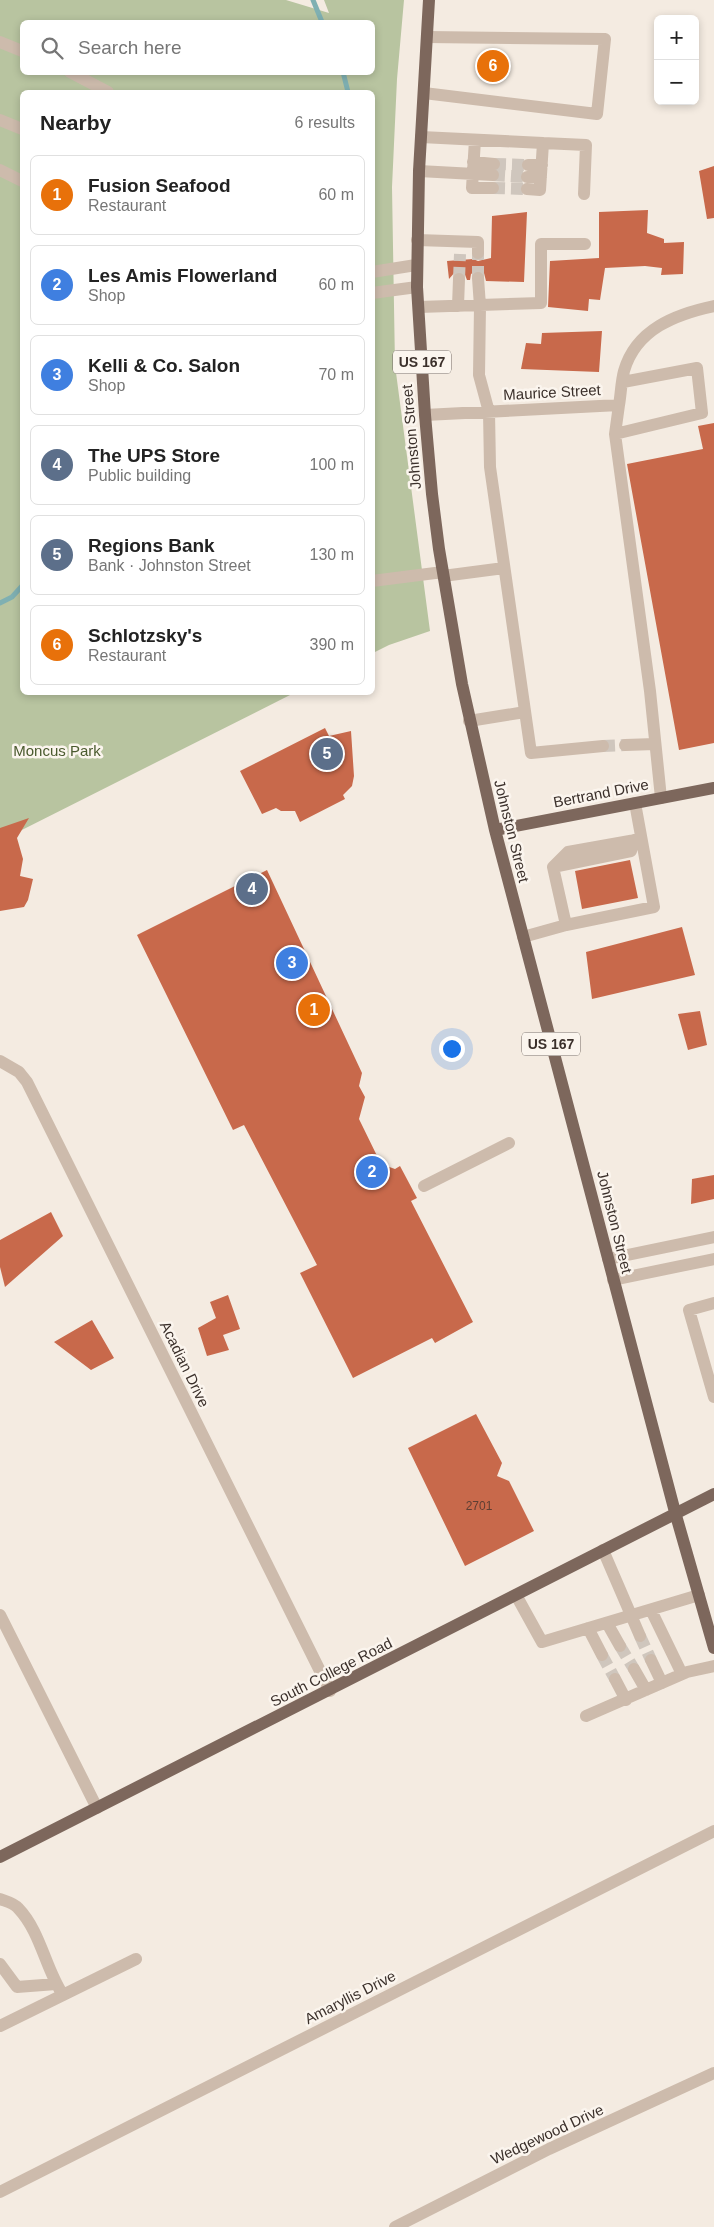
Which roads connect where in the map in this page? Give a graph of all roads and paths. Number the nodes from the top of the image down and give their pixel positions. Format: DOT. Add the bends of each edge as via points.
graph roads {
  1 [pos="429,0"];
  2 [pos="427,37"];
  3 [pos="0,42"];
  4 [pos="20,50"];
  5 [pos="76,75"];
  6 [pos="104,90"];
  7 [pos="424,93"];
  8 [pos="0,120"];
  9 [pos="20,128"];
  10 [pos="420,137"];
  11 [pos="475,140"];
  12 [pos="543,143"];
  13 [pos="473,168"];
  14 [pos="494,169"];
  15 [pos="0,170"];
  16 [pos="419,171"];
  17 [pos="542,171"];
  18 [pos="20,180"];
  19 [pos="493,188"];
  20 [pos="584,194"];
  21 [pos="417,240"];
  22 [pos="585,244"];
  23 [pos="478,253"];
  24 [pos="416,265"];
  25 [pos="375,272"];
  26 [pos="478,278"];
  27 [pos="459,279"];
  28 [pos="417,287"];
  29 [pos="375,294"];
  30 [pos="458,306"];
  31 [pos="480,306"];
  32 [pos="714,306"];
  33 [pos="419,307"];
  34 [pos="622,382"];
  35 [pos="619,405"];
  36 [pos="489,412"];
  37 [pos="424,415"];
  38 [pos="615,434"];
  39 [pos="504,568"];
  40 [pos="443,574"];
  41 [pos="375,581"];
  42 [pos="525,712"];
  43 [pos="469,721"];
  44 [pos="655,744"];
  45 [pos="625,745"];
  46 [pos="603,746"];
  47 [pos="714,788"];
  48 [pos="661,798"];
  49 [pos="635,803"];
  50 [pos="494,830"];
  51 [pos="637,840"];
  52 [pos="566,925"];
  53 [pos="523,937"];
  54 [pos="0,1060"];
  55 [pos="509,1144"];
  56 [pos="424,1186"];
  57 [pos="714,1237"];
  58 [pos="608,1259"];
  59 [pos="714,1259"];
  60 [pos="613,1280"];
  61 [pos="714,1303"];
  62 [pos="714,1397"];
  63 [pos="714,1494"];
  64 [pos="675,1512"];
  65 [pos="603,1550"];
  66 [pos="516,1595"];
  67 [pos="699,1595"];
  68 [pos="651,1610"];
  69 [pos="0,1614"];
  70 [pos="630,1616"];
  71 [pos="607,1623"];
  72 [pos="588,1628"];
  73 [pos="640,1636"];
  74 [pos="620,1646"];
  75 [pos="714,1648"];
  76 [pos="602,1655"];
  77 [pos="651,1660"];
  78 [pos="714,1666"];
  79 [pos="634,1669"];
  80 [pos="682,1674"];
  81 [pos="615,1679"];
  82 [pos="662,1683"];
  83 [pos="646,1690"];
  84 [pos="330,1691"];
  85 [pos="626,1700"];
  86 [pos="586,1716"];
  87 [pos="97,1808"];
  88 [pos="714,1831"];
  89 [pos="0,1857"];
  90 [pos="0,1899"];
  91 [pos="136,1959"];
  92 [pos="0,1964"];
  93 [pos="59,1990"];
  94 [pos="0,2026"];
  95 [pos="714,2073"];
  96 [pos="0,2192"];
  97 [pos="395,2227"];
  1 -- 2 [label="main road, Johnston Street / US 167"];
  2 -- 7 [label="main road, Johnston Street / US 167"];
  2 -- 7 [label="street" via="604,39 597,114"];
  3 -- 4 [label="street"];
  5 -- 6 [label="street"];
  7 -- 10 [label="main road, Johnston Street / US 167"];
  8 -- 9 [label="street"];
  10 -- 11 [label="street"];
  10 -- 16 [label="main road, Johnston Street / US 167"];
  11 -- 12 [label="street"];
  11 -- 13 [label="street"];
  12 -- 17 [label="street"];
  12 -- 20 [label="street" via="586,145"];
  13 -- 14 [label="street"];
  13 -- 16 [label="street"];
  13 -- 19 [label="street" via="472,188"];
  15 -- 18 [label="street"];
  16 -- 21 [label="main road, Johnston Street / US 167"];
  17 -- 17 [label="street" via="540,190 527,177"];
  21 -- 23 [label="street" via="460,248 478,242"];
  21 -- 24 [label="main road, Johnston Street / US 167"];
  22 -- 31 [label="street" via="541,244 541,304"];
  24 -- 25 [label="street"];
  24 -- 28 [label="main road, Johnston Street / US 167"];
  26 -- 31 [label="street"];
  27 -- 30 [label="street"];
  28 -- 29 [label="street"];
  28 -- 33 [label="main road, Johnston Street / US 167"];
  30 -- 31 [label="street"];
  30 -- 33 [label="street"];
  31 -- 36 [label="street" via="479,375"];
  32 -- 34 [label="street, Maurice Street" via="658,325 632,353"];
  33 -- 37 [label="main road, Johnston Street / US 167"];
  34 -- 35 [label="street, Maurice Street"];
  34 -- 38 [label="street" via="697,368 702,412"];
  35 -- 36 [label="street, Maurice Street"];
  35 -- 38 [label="street"];
  36 -- 37 [label="street, Maurice Street"];
  36 -- 39 [label="street" via="490,467"];
  37 -- 40 [label="main road, Johnston Street / US 167"];
  38 -- 44 [label="street"];
  39 -- 40 [label="street"];
  39 -- 42 [label="street"];
  40 -- 41 [label="street"];
  40 -- 43 [label="main road, Johnston Street / US 167"];
  42 -- 43 [label="street"];
  42 -- 46 [label="street" via="531,752"];
  43 -- 50 [label="main road, Johnston Street / US 167"];
  44 -- 45 [label="street"];
  44 -- 48 [label="street"];
  47 -- 48 [label="main road, Bertrand Drive"];
  48 -- 49 [label="main road, Bertrand Drive"];
  49 -- 50 [label="main road, Bertrand Drive"];
  49 -- 51 [label="street"];
  50 -- 53 [label="main road, Johnston Street / US 167"];
  51 -- 52 [label="street" via="568,852 552,867"];
  51 -- 52 [label="street" via="654,907"];
  52 -- 53 [label="street"];
  53 -- 58 [label="main road, Johnston Street / US 167"];
  54 -- 84 [label="street, Acadian Drive" via="19,1072 27,1082"];
  55 -- 56 [label="street"];
  57 -- 58 [label="street"];
  58 -- 60 [label="main road, Johnston Street / US 167"];
  59 -- 60 [label="street"];
  60 -- 64 [label="main road, Johnston Street / US 167"];
  61 -- 62 [label="street" via="689,1310"];
  63 -- 64 [label="main road, South College Road"];
  64 -- 65 [label="main road, South College Road"];
  64 -- 67 [label="main road, Johnston Street"];
  65 -- 66 [label="main road, South College Road"];
  65 -- 70 [label="street"];
  66 -- 72 [label="street" via="542,1642"];
  66 -- 84 [label="main road, South College Road"];
  67 -- 68 [label="street"];
  67 -- 75 [label="main road, Johnston Street"];
  68 -- 70 [label="street"];
  68 -- 80 [label="street"];
  69 -- 87 [label="street"];
  70 -- 71 [label="street"];
  70 -- 73 [label="street"];
  71 -- 72 [label="street"];
  71 -- 74 [label="street"];
  72 -- 76 [label="street"];
  77 -- 82 [label="street"];
  78 -- 80 [label="street"];
  79 -- 83 [label="street"];
  80 -- 82 [label="street"];
  81 -- 85 [label="street"];
  82 -- 83 [label="street"];
  83 -- 85 [label="street"];
  84 -- 87 [label="main road, South College Road"];
  85 -- 86 [label="street"];
  87 -- 89 [label="main road, South College Road"];
  88 -- 96 [label="street, Amaryllis Drive"];
  90 -- 93 [label="street" via="17,1906 41,1944"];
  91 -- 93 [label="street"];
  92 -- 93 [label="street" via="17,1988"];
  93 -- 94 [label="street"];
  95 -- 97 [label="street, Wedgewood Drive" via="549,2149"];
}
